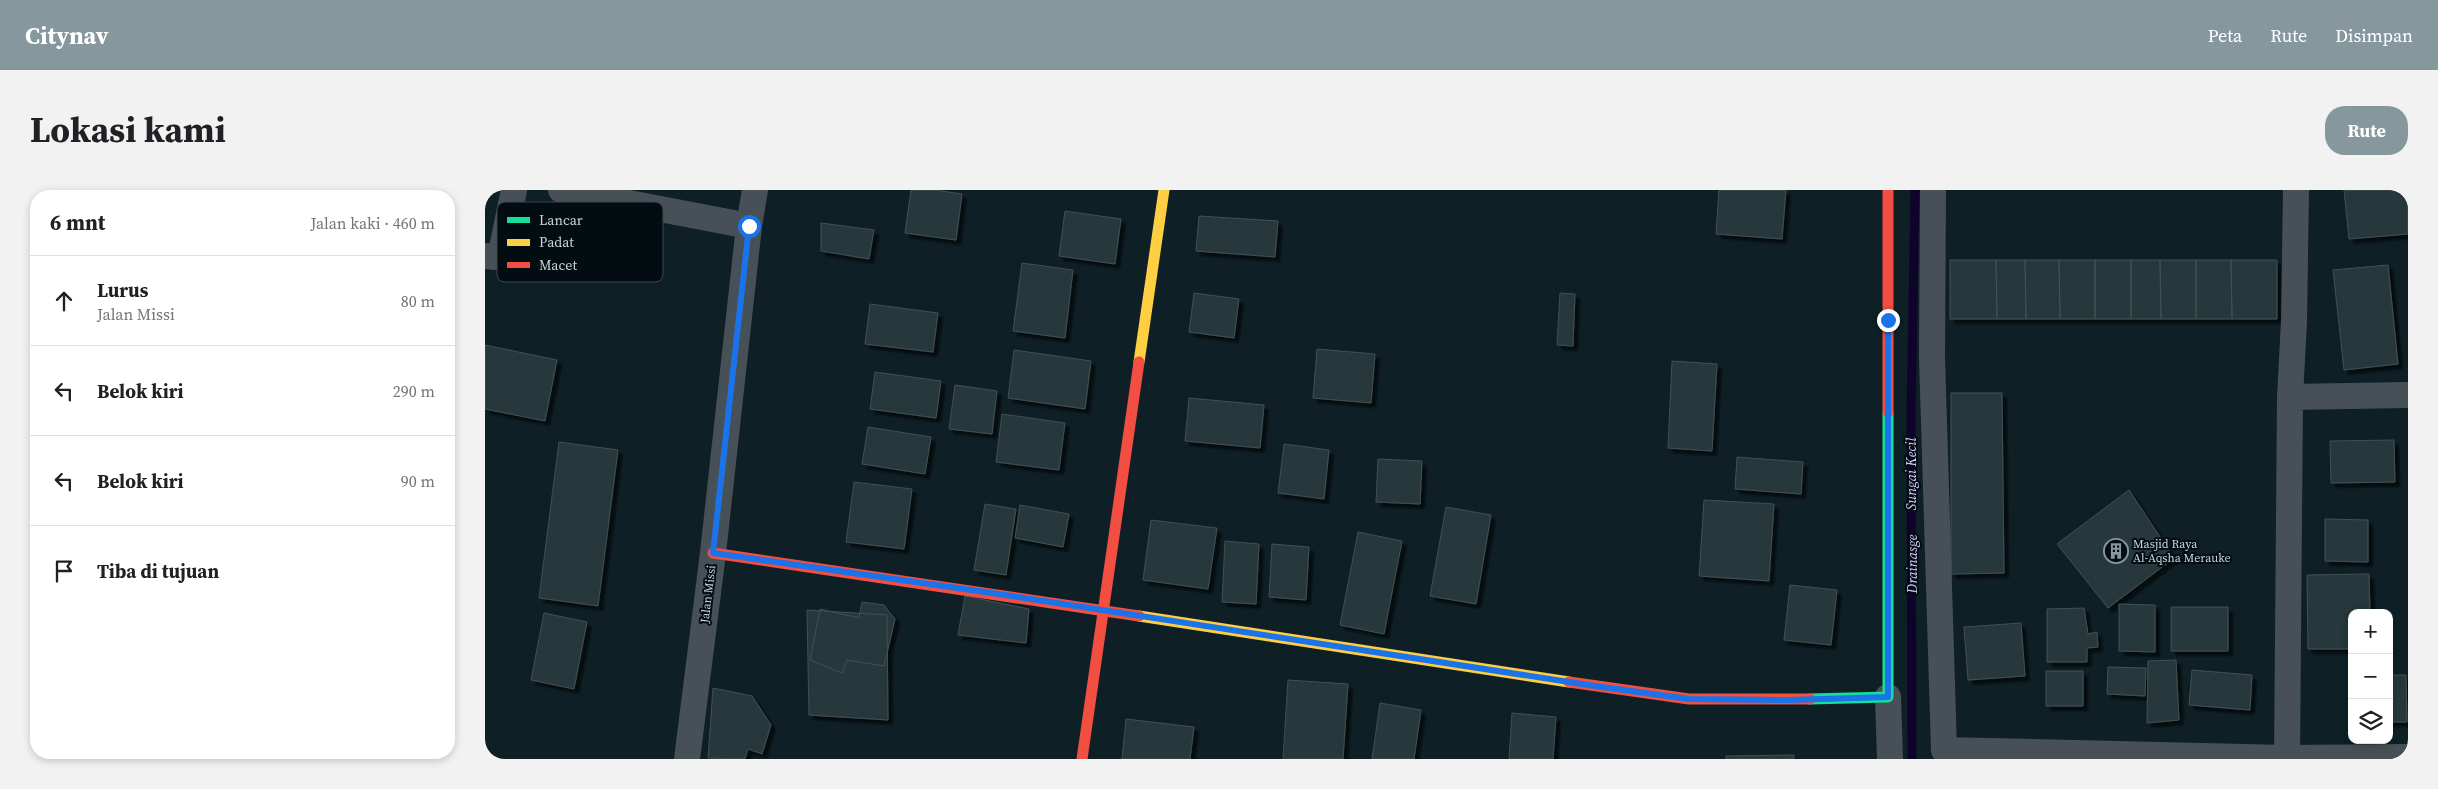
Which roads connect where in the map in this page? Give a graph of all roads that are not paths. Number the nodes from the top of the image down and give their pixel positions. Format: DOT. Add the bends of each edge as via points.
graph roads {
  1 [pos="561,190"];
  2 [pos="755,190"];
  3 [pos="1164,190"];
  4 [pos="1888,190"];
  5 [pos="1933,190"];
  6 [pos="2296,190"];
  7 [pos="624,202"];
  8 [pos="663,210"];
  9 [pos="749,226"];
  10 [pos="2408,395"];
  11 [pos="2290,397"];
  12 [pos="713,553"];
  13 [pos="1102,610"];
  14 [pos="1888,697"];
  15 [pos="1944,754"];
  16 [pos="2408,756"];
  17 [pos="687,759"];
  18 [pos="1082,759"];
  19 [pos="1890,759"];
  20 [pos="2287,759"];
  1 -- 7 [label="street"];
  2 -- 9 [label="street, Jalan Missi"];
  3 -- 13 [label="street"];
  4 -- 14 [label="street"];
  5 -- 15 [label="street" via="1932,357"];
  6 -- 11 [label="street"];
  8 -- 9 [label="street"];
  9 -- 12 [label="street, Jalan Missi"];
  10 -- 11 [label="street"];
  11 -- 20 [label="street"];
  12 -- 13 [label="street"];
  12 -- 17 [label="street, Jalan Missi"];
  13 -- 14 [label="street" via="1689,699"];
  13 -- 18 [label="street"];
  14 -- 19 [label="street"];
  15 -- 20 [label="street"];
  16 -- 20 [label="street"];
}
